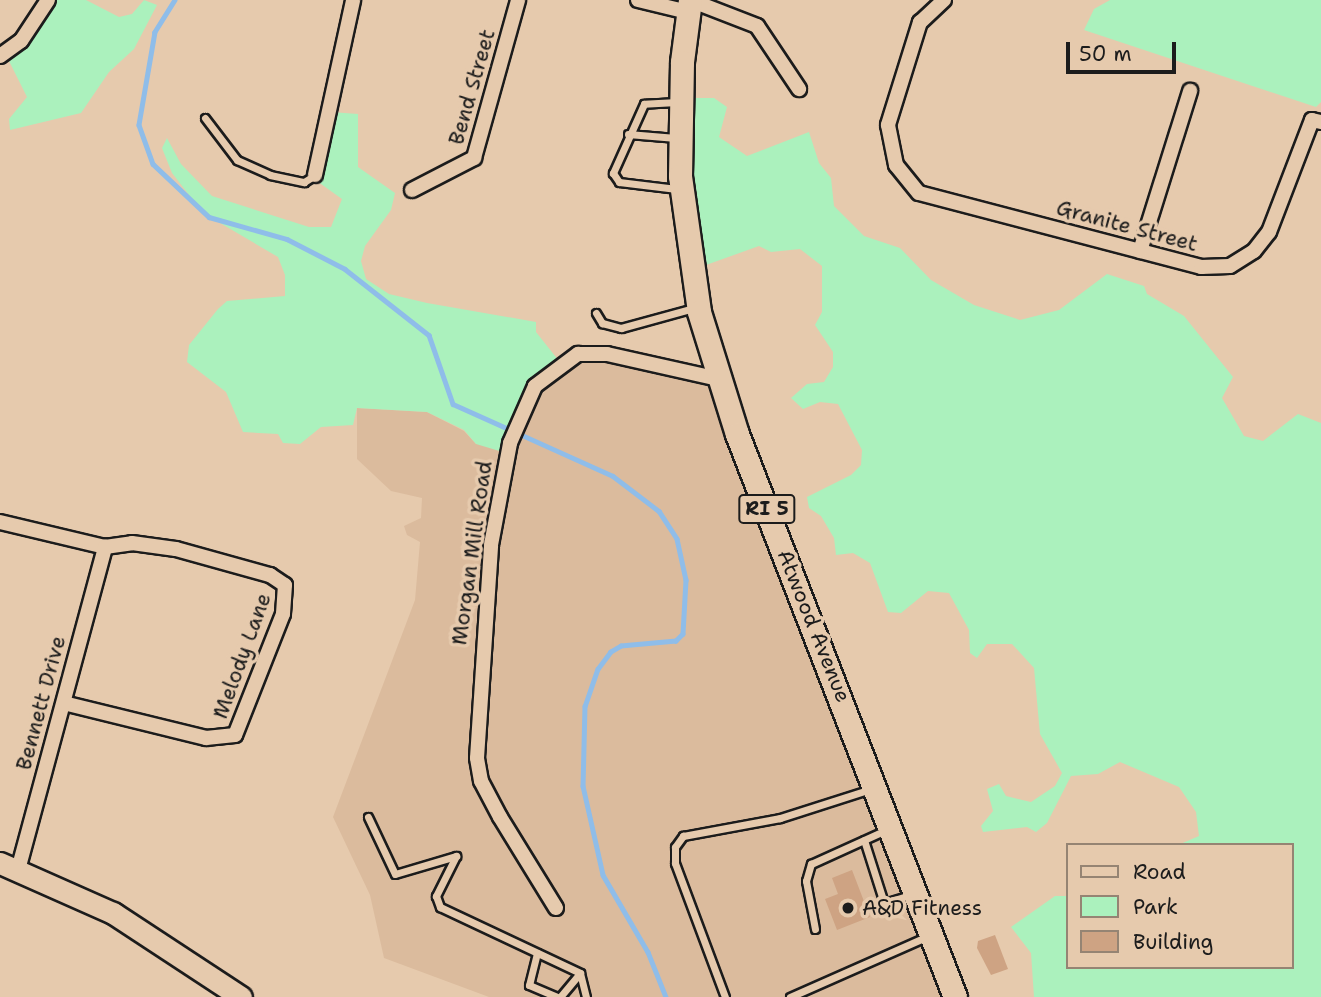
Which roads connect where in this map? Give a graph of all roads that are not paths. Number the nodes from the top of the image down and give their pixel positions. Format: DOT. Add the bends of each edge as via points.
graph roads {
  1 [pos="48,0"];
  2 [pos="353,0"];
  3 [pos="517,0"];
  4 [pos="638,0"];
  5 [pos="944,0"];
  6 [pos="689,4"];
  7 [pos="0,56"];
  8 [pos="799,89"];
  9 [pos="1190,91"];
  10 [pos="682,102"];
  11 [pos="205,118"];
  12 [pos="1321,122"];
  13 [pos="628,134"];
  14 [pos="681,138"];
  15 [pos="315,175"];
  16 [pos="412,190"];
  17 [pos="682,190"];
  18 [pos="1140,251"];
  19 [pos="698,307"];
  20 [pos="596,313"];
  21 [pos="719,379"];
  22 [pos="0,522"];
  23 [pos="105,547"];
  24 [pos="64,703"];
  25 [pos="877,787"];
  26 [pos="368,817"];
  27 [pos="892,827"];
  28 [pos="864,840"];
  29 [pos="7,870"];
  30 [pos="916,893"];
  31 [pos="556,908"];
  32 [pos="815,929"];
  33 [pos="932,935"];
  34 [pos="537,953"];
  35 [pos="580,973"];
  36 [pos="241,997"];
  37 [pos="559,997"];
  38 [pos="586,997"];
  39 [pos="724,997"];
  40 [pos="790,997"];
  41 [pos="955,997"];
  1 -- 7 [label="street" via="21,41"];
  2 -- 15 [label="street"];
  3 -- 16 [label="street, Bend Street" via="474,158"];
  4 -- 6 [label="street"];
  5 -- 18 [label="street, Granite Street" via="920,22 888,125 896,165 919,193"];
  6 -- 8 [label="street" via="757,26"];
  6 -- 10 [label="main road, Atwood Avenue / RI 5"];
  9 -- 18 [label="street"];
  10 -- 13 [label="lane" via="648,101"];
  10 -- 14 [label="main road, Atwood Avenue / RI 5"];
  11 -- 15 [label="lane" via="237,160 270,175 304,182"];
  12 -- 18 [label="street, Granite Street" via="1312,120 1269,232 1254,251 1230,266 1201,267"];
  13 -- 14 [label="lane"];
  13 -- 17 [label="lane" via="614,179"];
  14 -- 17 [label="main road, Atwood Avenue / RI 5"];
  17 -- 19 [label="main road, Atwood Avenue / RI 5"];
  19 -- 20 [label="lane" via="621,327 602,323"];
  19 -- 21 [label="main road, Atwood Avenue / RI 5"];
  21 -- 25 [label="main road, Atwood Avenue / RI 5"];
  21 -- 31 [label="street, Morgan Mill Road" via="607,354 578,354 535,386 510,443 491,545 477,758 481,781 499,817"];
  22 -- 23 [label="street, Melody Lane"];
  23 -- 24 [label="street, Bennett Drive"];
  23 -- 24 [label="street, Melody Lane" via="132,543 176,549 270,575 285,586 283,614 240,727 226,739"];
  24 -- 29 [label="street, Bennett Drive"];
  25 -- 27 [label="main road, Atwood Avenue / RI 5"];
  25 -- 39 [label="lane" via="779,818 683,836 675,847 675,863"];
  26 -- 34 [label="lane" via="395,874 456,856 436,897 440,907"];
  27 -- 28 [label="lane"];
  27 -- 30 [label="main road, Atwood Avenue / RI 5"];
  28 -- 30 [label="lane" via="884,902"];
  28 -- 32 [label="lane" via="811,864 806,881"];
  29 -- 36 [label="street" via="113,914"];
  30 -- 33 [label="main road, Atwood Avenue / RI 5"];
  33 -- 40 [label="lane"];
  33 -- 41 [label="main road, Atwood Avenue / RI 5"];
  34 -- 35 [label="lane"];
  34 -- 37 [label="lane" via="529,985"];
  35 -- 37 [label="lane"];
  35 -- 38 [label="lane"];
}
